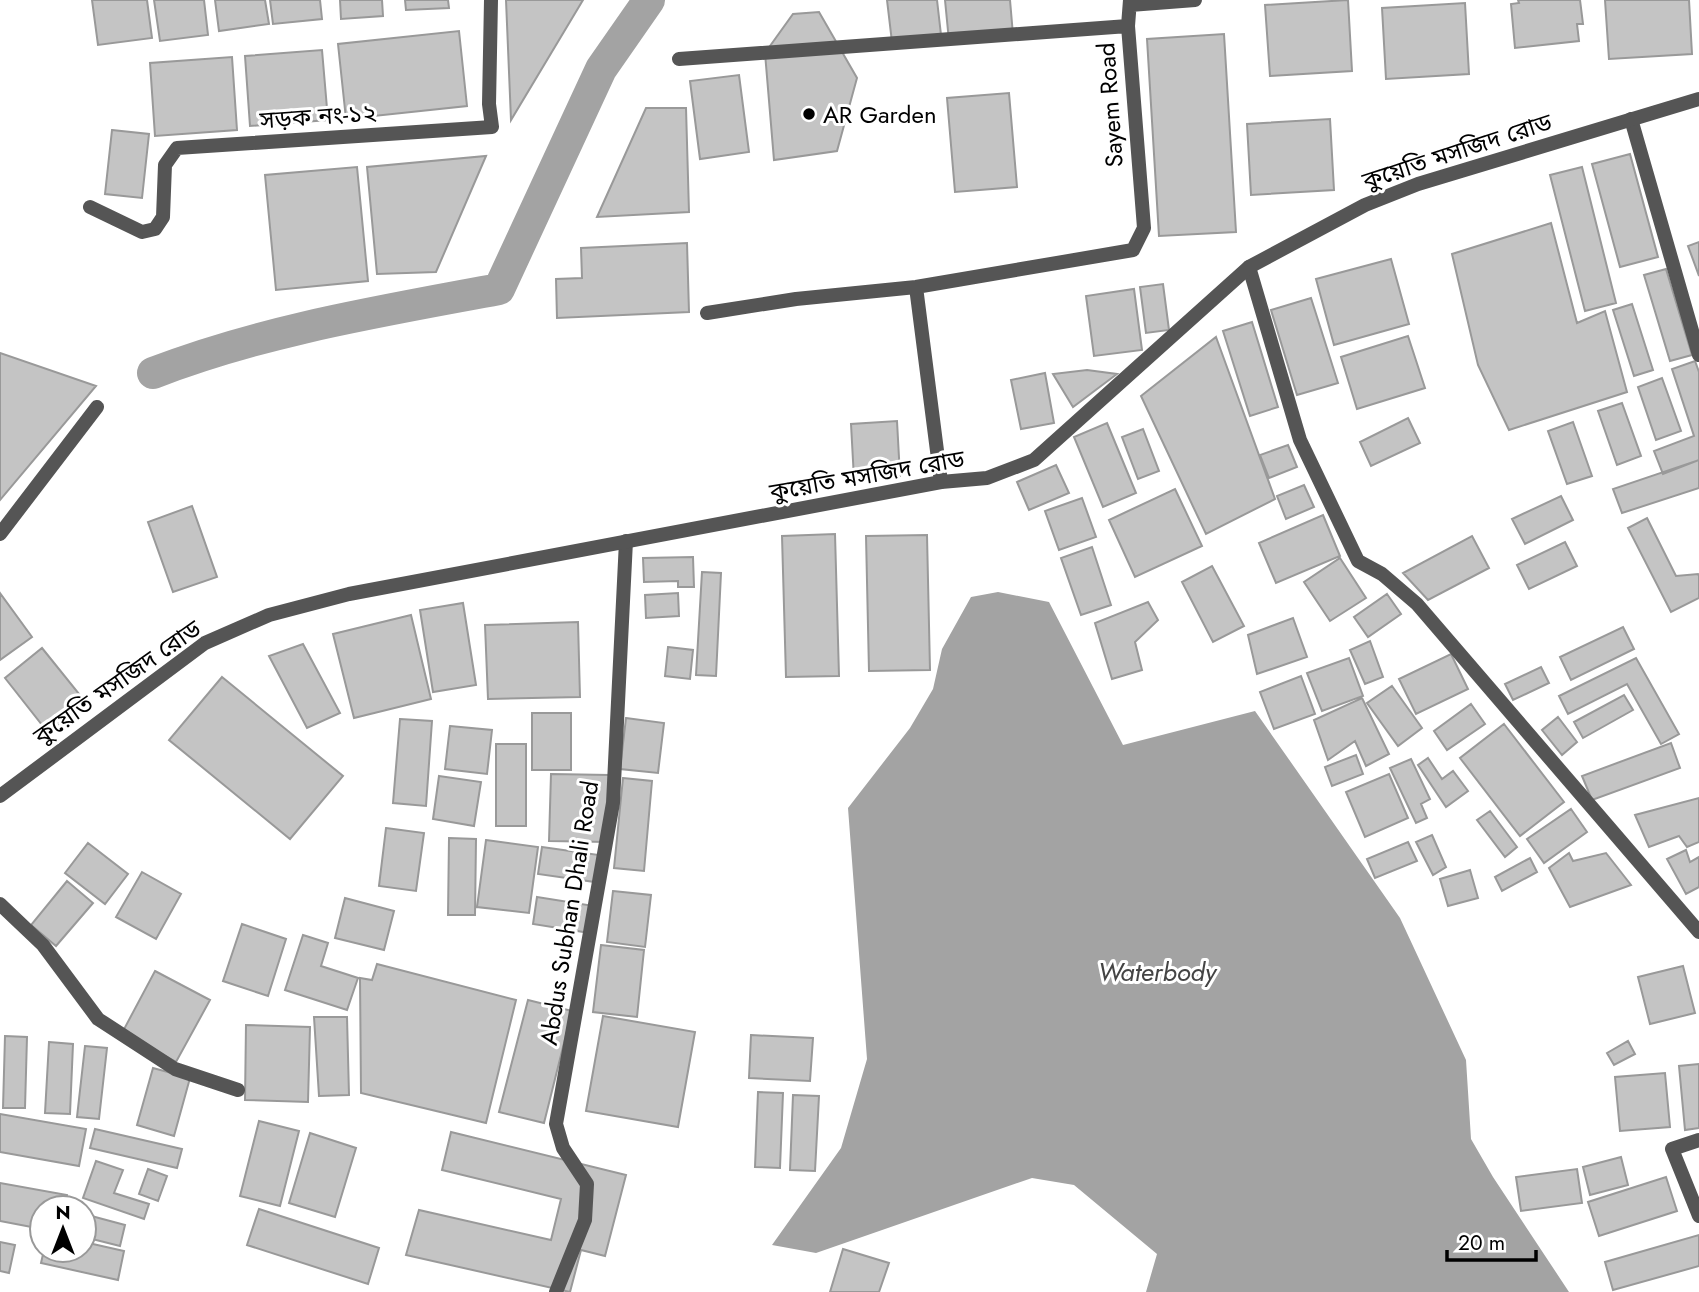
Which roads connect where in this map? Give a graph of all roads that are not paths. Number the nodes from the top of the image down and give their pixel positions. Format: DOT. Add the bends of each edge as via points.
graph roads {
  1 [pos="491,0"];
  2 [pos="1195,0"];
  3 [pos="1130,2"];
  4 [pos="1128,26"];
  5 [pos="679,59"];
  6 [pos="1699,99"];
  7 [pos="1631,119"];
  8 [pos="90,207"];
  9 [pos="1249,267"];
  10 [pos="916,287"];
  11 [pos="707,313"];
  12 [pos="1699,355"];
  13 [pos="97,407"];
  14 [pos="941,482"];
  15 [pos="0,534"];
  16 [pos="626,541"];
  17 [pos="0,796"];
  18 [pos="0,904"];
  19 [pos="1699,932"];
  20 [pos="238,1090"];
  21 [pos="1699,1140"];
  22 [pos="1699,1216"];
  23 [pos="556,1292"];
  1 -- 8 [label="street, সড়ক নং-১২" via="492,127 177,148 166,165 163,217 155,229 142,232"];
  2 -- 3 [label="street"];
  3 -- 4 [label="street, Sayem Road"];
  4 -- 5 [label="street"];
  4 -- 10 [label="street, Sayem Road" via="1144,228 1133,250"];
  6 -- 7 [label="street, কুয়েতি মসজিদ রোড"];
  7 -- 9 [label="street, কুয়েতি মসজিদ রোড" via="1418,184 1365,205"];
  7 -- 12 [label="street"];
  9 -- 14 [label="street, কুয়েতি মসজিদ রোড" via="1034,460 987,478"];
  9 -- 19 [label="street" via="1300,440 1358,561 1382,574 1417,604"];
  10 -- 11 [label="street"];
  10 -- 14 [label="street"];
  13 -- 15 [label="street"];
  14 -- 16 [label="street, কুয়েতি মসজিদ রোড"];
  16 -- 17 [label="street, কুয়েতি মসজিদ রোড" via="349,594 269,615 205,643"];
  16 -- 23 [label="street, Abdus Subhan Dhali Road" via="613,803 556,1124 563,1149 587,1184 585,1220"];
  18 -- 20 [label="street" via="43,945 98,1019 175,1069"];
  21 -- 22 [label="street" via="1672,1149"];
}
